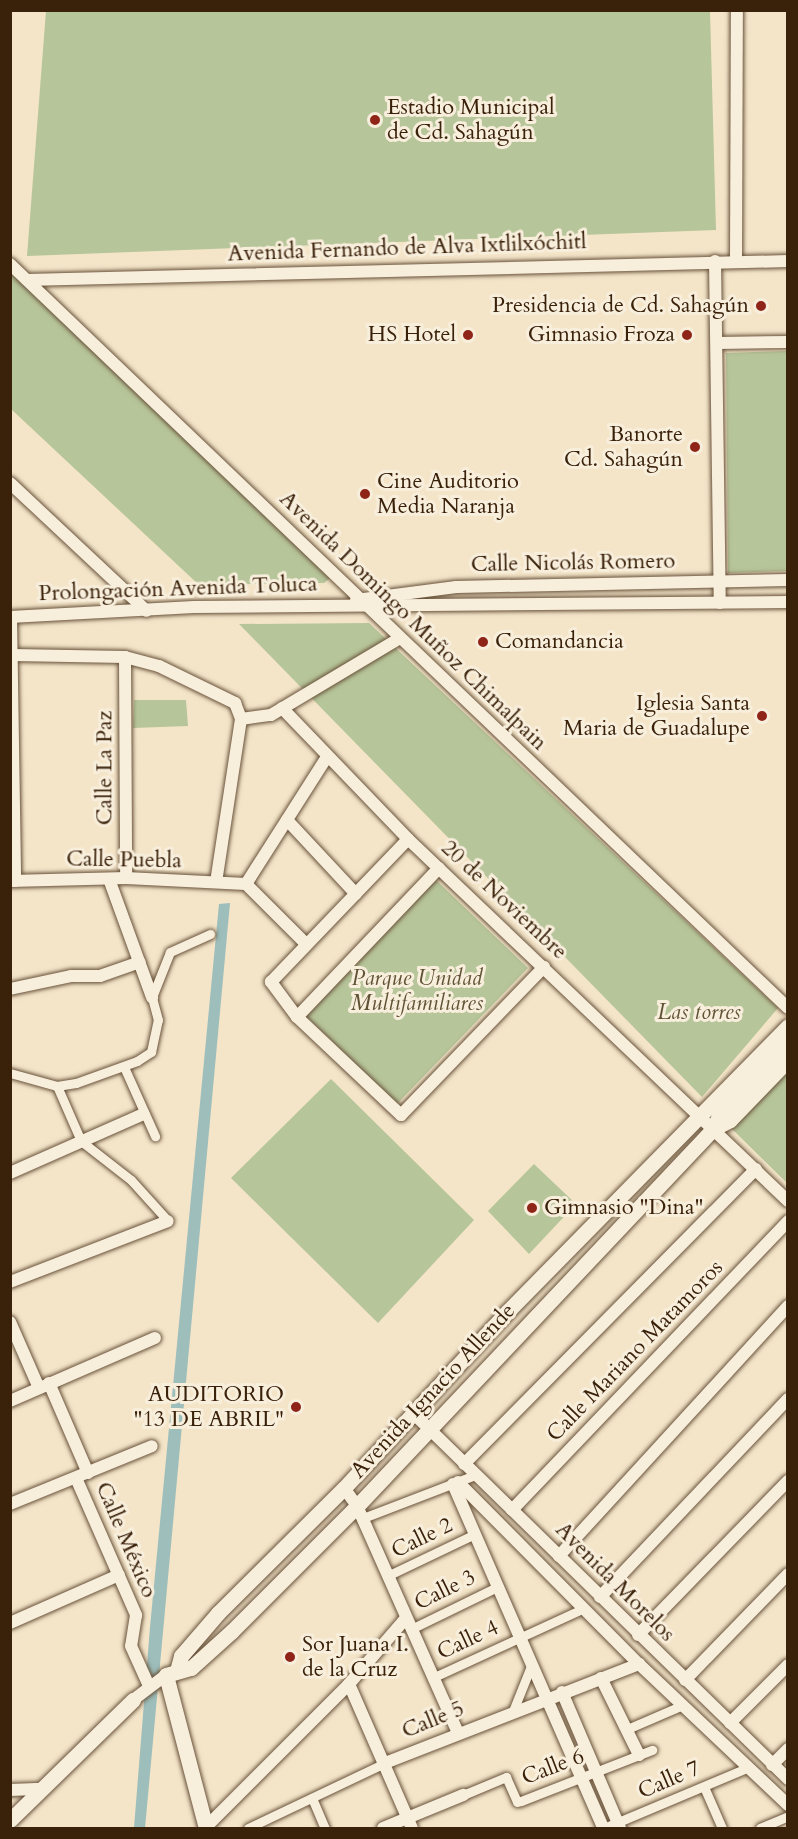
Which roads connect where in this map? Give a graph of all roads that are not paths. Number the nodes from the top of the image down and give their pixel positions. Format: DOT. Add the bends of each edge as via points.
graph roads {
  1 [pos="737,10"];
  2 [pos="715,261"];
  3 [pos="736,261"];
  4 [pos="788,261"];
  5 [pos="10,264"];
  6 [pos="27,280"];
  7 [pos="788,342"];
  8 [pos="717,343"];
  9 [pos="10,483"];
  10 [pos="788,580"];
  11 [pos="720,581"];
  12 [pos="456,587"];
  13 [pos="363,602"];
  14 [pos="788,602"];
  15 [pos="720,603"];
  16 [pos="456,605"];
  17 [pos="147,611"];
  18 [pos="11,617"];
  19 [pos="400,638"];
  20 [pos="13,655"];
  21 [pos="125,657"];
  22 [pos="282,708"];
  23 [pos="243,716"];
  24 [pos="327,757"];
  25 [pos="287,819"];
  26 [pos="408,839"];
  27 [pos="439,868"];
  28 [pos="126,878"];
  29 [pos="109,879"];
  30 [pos="13,881"];
  31 [pos="231,884"];
  32 [pos="356,894"];
  33 [pos="210,934"];
  34 [pos="306,944"];
  35 [pos="140,962"];
  36 [pos="544,967"];
  37 [pos="10,989"];
  38 [pos="152,997"];
  39 [pos="788,1008"];
  40 [pos="297,1017"];
  41 [pos="788,1026"];
  42 [pos="788,1044"];
  43 [pos="788,1060"];
  44 [pos="124,1067"];
  45 [pos="10,1073"];
  46 [pos="57,1086"];
  47 [pos="144,1114"];
  48 [pos="700,1119"];
  49 [pos="713,1129"];
  50 [pos="155,1136"];
  51 [pos="81,1141"];
  52 [pos="756,1169"];
  53 [pos="10,1173"];
  54 [pos="788,1201"];
  55 [pos="168,1221"];
  56 [pos="788,1221"];
  57 [pos="10,1282"];
  58 [pos="788,1306"];
  59 [pos="10,1322"];
  60 [pos="155,1338"];
  61 [pos="44,1386"];
  62 [pos="788,1399"];
  63 [pos="10,1401"];
  64 [pos="414,1414"];
  65 [pos="427,1428"];
  66 [pos="152,1446"];
  67 [pos="465,1464"];
  68 [pos="82,1475"];
  69 [pos="475,1475"];
  70 [pos="788,1481"];
  71 [pos="456,1483"];
  72 [pos="344,1488"];
  73 [pos="10,1504"];
  74 [pos="512,1510"];
  75 [pos="360,1512"];
  76 [pos="475,1534"];
  77 [pos="559,1556"];
  78 [pos="788,1574"];
  79 [pos="119,1575"];
  80 [pos="387,1576"];
  81 [pos="497,1587"];
  82 [pos="600,1597"];
  83 [pos="584,1608"];
  84 [pos="10,1623"];
  85 [pos="408,1623"];
  86 [pos="638,1635"];
  87 [pos="519,1638"];
  88 [pos="639,1664"];
  89 [pos="788,1665"];
  90 [pos="531,1666"];
  91 [pos="172,1673"];
  92 [pos="432,1678"];
  93 [pos="601,1678"];
  94 [pos="686,1680"];
  95 [pos="349,1684"];
  96 [pos="149,1686"];
  97 [pos="562,1692"];
  98 [pos="545,1698"];
  99 [pos="132,1700"];
  100 [pos="683,1705"];
  101 [pos="513,1711"];
  102 [pos="730,1723"];
  103 [pos="627,1729"];
  104 [pos="458,1733"];
  105 [pos="788,1749"];
  106 [pos="652,1750"];
  107 [pos="639,1755"];
  108 [pos="385,1763"];
  109 [pos="772,1765"];
  110 [pos="749,1767"];
  111 [pos="597,1773"];
  112 [pos="584,1778"];
  113 [pos="788,1779"];
  114 [pos="704,1787"];
  115 [pos="43,1789"];
  116 [pos="10,1790"];
  117 [pos="463,1795"];
  118 [pos="312,1798"];
  119 [pos="788,1804"];
  120 [pos="788,1816"];
  121 [pos="10,1820"];
  122 [pos="410,1823"];
  123 [pos="619,1826"];
  124 [pos="206,1828"];
  125 [pos="248,1828"];
  126 [pos="325,1828"];
  127 [pos="383,1828"];
  128 [pos="603,1828"];
  129 [pos="722,1828"];
  130 [pos="760,1828"];
  1 -- 3 [label="street"];
  2 -- 3 [label="street, Avenida Fernando de Alva Ixtlilxóchitl"];
  2 -- 6 [label="street, Avenida Fernando de Alva Ixtlilxóchitl"];
  2 -- 8 [label="street"];
  3 -- 4 [label="street, Avenida Fernando de Alva Ixtlilxóchitl"];
  5 -- 6 [label="street, Avenida Domingo Muñoz Chimalpain"];
  6 -- 13 [label="street, Avenida Domingo Muñoz Chimalpain"];
  7 -- 8 [label="street"];
  8 -- 11 [label="street"];
  9 -- 17 [label="street"];
  10 -- 11 [label="street, Calle Nicolás Romero"];
  11 -- 12 [label="street, Calle Nicolás Romero"];
  11 -- 15 [label="street"];
  12 -- 13 [label="street, Calle Nicolás Romero"];
  12 -- 16 [label="street"];
  13 -- 16 [label="street, Calle Nicolás Romero"];
  13 -- 17 [label="street, Prolongación Avenida Toluca"];
  13 -- 19 [label="street, Avenida Domingo Muñoz Chimalpain"];
  14 -- 15 [label="street, Calle Nicolás Romero"];
  15 -- 16 [label="street, Calle Nicolás Romero"];
  17 -- 18 [label="street, Prolongación Avenida Toluca"];
  18 -- 20 [label="street"];
  19 -- 22 [label="street"];
  19 -- 39 [label="street, Avenida Domingo Muñoz Chimalpain"];
  20 -- 21 [label="street"];
  20 -- 30 [label="street"];
  21 -- 23 [label="street" via="159,666 235,703"];
  21 -- 28 [label="street, Calle La Paz"];
  22 -- 23 [label="street" via="263,718"];
  22 -- 24 [label="street, 20 de Noviembre"];
  23 -- 31 [label="street"];
  24 -- 25 [label="street"];
  24 -- 26 [label="street, 20 de Noviembre"];
  25 -- 31 [label="street"];
  25 -- 32 [label="street"];
  26 -- 27 [label="street, 20 de Noviembre"];
  26 -- 32 [label="street"];
  27 -- 36 [label="street, 20 de Noviembre"];
  27 -- 40 [label="street"];
  28 -- 29 [label="street, Calle Puebla"];
  28 -- 31 [label="street, Calle Puebla"];
  29 -- 30 [label="street, Calle Puebla"];
  29 -- 35 [label="street"];
  31 -- 34 [label="street"];
  32 -- 34 [label="street"];
  33 -- 38 [label="street" via="170,952"];
  34 -- 40 [label="street" via="275,976 272,986"];
  35 -- 37 [label="street" via="108,974 71,976"];
  35 -- 38 [label="street"];
  36 -- 40 [label="street" via="401,1115"];
  36 -- 48 [label="street, 20 de Noviembre"];
  38 -- 44 [label="street" via="158,1020 151,1052"];
  41 -- 48 [label="street, Avenida Ignacio Allende"];
  42 -- 49 [label="street" via="720,1113"];
  43 -- 49 [label="street" via="730,1120"];
  44 -- 46 [label="street" via="93,1079"];
  44 -- 47 [label="street"];
  45 -- 46 [label="street"];
  46 -- 51 [label="street"];
  47 -- 50 [label="street"];
  47 -- 51 [label="street"];
  48 -- 49 [label="street, 20 de Noviembre"];
  48 -- 64 [label="street, Avenida Ignacio Allende" via="506,1314"];
  49 -- 52 [label="street, 20 de Noviembre"];
  49 -- 65 [label="street, Avenida Ignacio Allende"];
  51 -- 53 [label="street"];
  51 -- 55 [label="street" via="131,1180"];
  52 -- 54 [label="street, 20 de Noviembre"];
  52 -- 67 [label="street"];
  55 -- 57 [label="street"];
  56 -- 74 [label="street, Calle Mariano Matamoros"];
  58 -- 77 [label="street"];
  59 -- 61 [label="street, Calle México"];
  60 -- 61 [label="street"];
  61 -- 63 [label="street"];
  61 -- 68 [label="street, Calle México"];
  62 -- 82 [label="street"];
  64 -- 65 [label="street, Avenida Morelos"];
  64 -- 72 [label="street, Avenida Ignacio Allende"];
  65 -- 67 [label="street, Avenida Morelos"];
  65 -- 75 [label="street, Avenida Ignacio Allende"];
  66 -- 68 [label="street"];
  67 -- 69 [label="street, Avenida Morelos"];
  68 -- 73 [label="street"];
  68 -- 79 [label="street, Calle México"];
  69 -- 71 [label="street"];
  69 -- 74 [label="street, Avenida Morelos"];
  70 -- 86 [label="street"];
  71 -- 75 [label="street"];
  71 -- 76 [label="street"];
  71 -- 83 [label="street, Avenida Morelos"];
  72 -- 75 [label="street"];
  72 -- 91 [label="street, Avenida Ignacio Allende" via="218,1613"];
  74 -- 77 [label="street, Avenida Morelos"];
  75 -- 80 [label="street"];
  75 -- 91 [label="street, Avenida Ignacio Allende" via="191,1668"];
  76 -- 80 [label="street, Calle 2"];
  76 -- 81 [label="street"];
  77 -- 82 [label="street, Avenida Morelos"];
  78 -- 94 [label="street"];
  79 -- 84 [label="street"];
  79 -- 96 [label="street, Calle México" via="138,1620 131,1646"];
  80 -- 85 [label="street"];
  81 -- 85 [label="street, Calle 3"];
  81 -- 87 [label="street"];
  82 -- 86 [label="street, Avenida Morelos"];
  83 -- 87 [label="street, Calle 4"];
  83 -- 88 [label="street, Avenida Morelos"];
  85 -- 92 [label="street"];
  85 -- 95 [label="street"];
  86 -- 94 [label="street, Avenida Morelos"];
  87 -- 90 [label="street"];
  87 -- 92 [label="street, Calle 4"];
  88 -- 93 [label="street, Calle 5"];
  88 -- 100 [label="street, Avenida Morelos"];
  89 -- 102 [label="street"];
  90 -- 98 [label="street"];
  90 -- 101 [label="street"];
  91 -- 99 [label="street"];
  91 -- 124 [label="street"];
  92 -- 104 [label="street"];
  93 -- 97 [label="street, Calle 5"];
  93 -- 103 [label="street"];
  94 -- 102 [label="street, Avenida Morelos"];
  95 -- 108 [label="street"];
  95 -- 124 [label="street"];
  97 -- 98 [label="street, Calle 5"];
  97 -- 111 [label="street"];
  98 -- 101 [label="street, Calle 5"];
  98 -- 112 [label="street"];
  99 -- 115 [label="street"];
  100 -- 103 [label="street"];
  100 -- 110 [label="street, Avenida Morelos"];
  101 -- 104 [label="street, Calle 5"];
  102 -- 109 [label="street, Avenida Morelos"];
  103 -- 107 [label="street"];
  104 -- 108 [label="street, Calle 5"];
  105 -- 109 [label="street"];
  106 -- 107 [label="street, Calle 6"];
  107 -- 111 [label="street, Calle 6"];
  108 -- 118 [label="street, Calle 5"];
  108 -- 122 [label="street"];
  109 -- 113 [label="street, Avenida Morelos"];
  110 -- 114 [label="street, Calle 7"];
  110 -- 119 [label="street, Avenida Morelos"];
  111 -- 112 [label="street, Calle 6"];
  111 -- 123 [label="street"];
  112 -- 117 [label="street, Calle 6" via="517,1802 506,1777"];
  112 -- 128 [label="street"];
  114 -- 123 [label="street, Calle 7"];
  114 -- 129 [label="street"];
  115 -- 116 [label="street"];
  115 -- 121 [label="street"];
  117 -- 122 [label="street, Calle 6"];
  118 -- 125 [label="street, Calle 5"];
  118 -- 126 [label="street"];
  120 -- 130 [label="street"];
  122 -- 127 [label="street, Calle 6"];
  123 -- 128 [label="street, Calle 7"];
}
